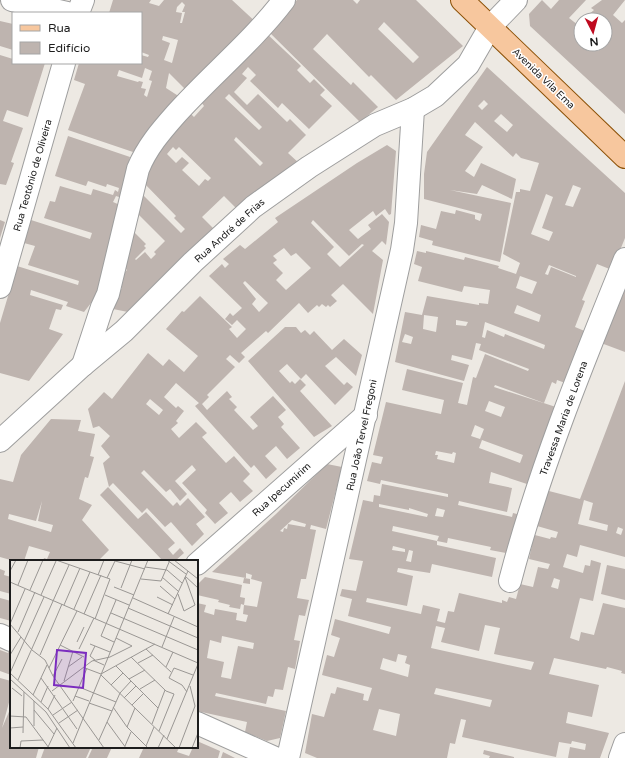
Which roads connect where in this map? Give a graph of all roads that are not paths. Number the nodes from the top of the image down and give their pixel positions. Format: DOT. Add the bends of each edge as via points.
graph roads {
  1 [pos="12,0"];
  2 [pos="82,0"];
  3 [pos="284,0"];
  4 [pos="462,0"];
  5 [pos="516,0"];
  6 [pos="63,12"];
  7 [pos="78,12"];
  8 [pos="490,27"];
  9 [pos="64,64"];
  10 [pos="414,109"];
  11 [pos="625,157"];
  12 [pos="625,259"];
  13 [pos="0,287"];
  14 [pos="83,365"];
  15 [pos="366,414"];
  16 [pos="0,441"];
  17 [pos="198,563"];
  18 [pos="510,581"];
  19 [pos="0,635"];
  20 [pos="10,640"];
  21 [pos="198,724"];
  22 [pos="625,744"];
  23 [pos="275,758"];
  24 [pos="288,758"];
  25 [pos="620,758"];
  1 -- 6 [label="street"];
  2 -- 7 [label="street"];
  3 -- 14 [label="street" via="272,16 154,138 144,154 138,169 108,294"];
  4 -- 8 [label="main road, Avenida Vila Ema"];
  5 -- 8 [label="street, Rua André de Frias"];
  8 -- 10 [label="street, Rua André de Frias" via="468,65 435,96"];
  8 -- 11 [label="main road, Avenida Vila Ema"];
  9 -- 13 [label="street, Rua Teotônio de Oliveira"];
  10 -- 14 [label="street, Rua André de Frias" via="375,125 308,167 253,207 124,331"];
  10 -- 15 [label="street, Rua João Tervel Fregoni" via="406,223"];
  12 -- 18 [label="street, Travessa Maria de Lorena" via="563,415 536,491"];
  14 -- 16 [label="street, Rua André de Frias"];
  15 -- 17 [label="street, Rua Ipecumirim"];
  15 -- 24 [label="street, Rua João Tervel Fregoni"];
  19 -- 20 [label="street"];
  21 -- 23 [label="street"];
  22 -- 25 [label="street"];
}
